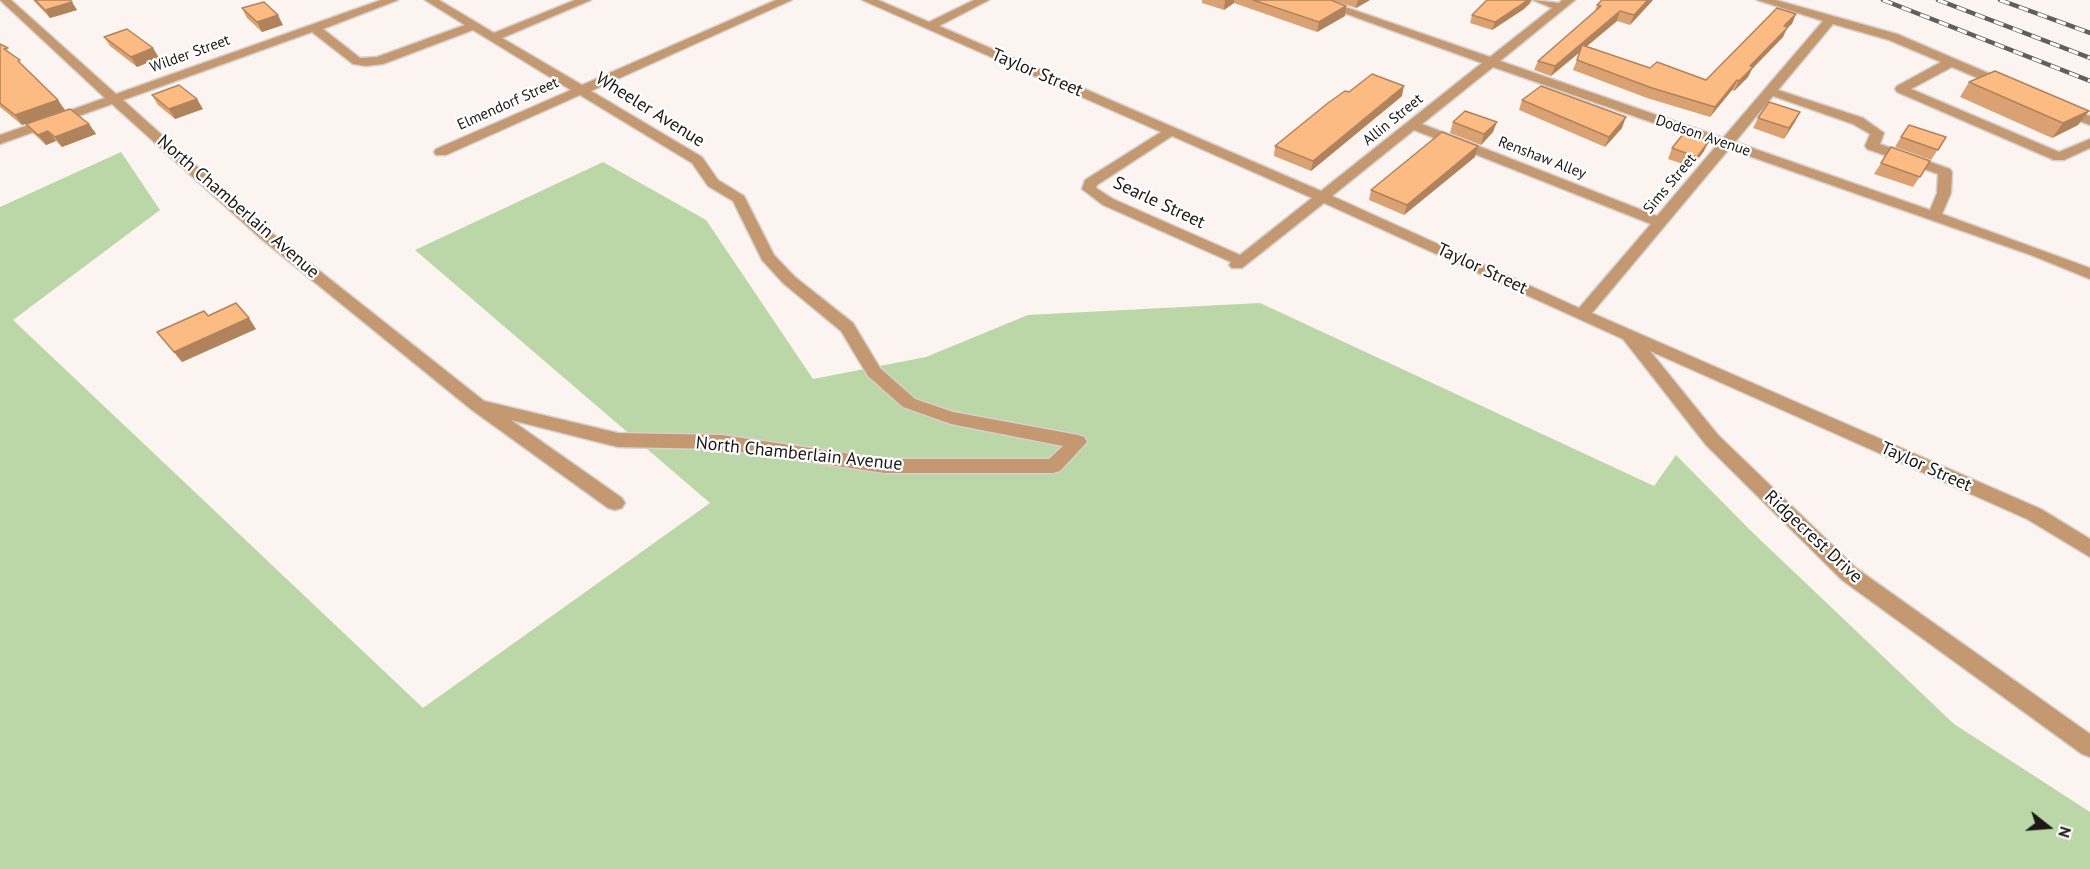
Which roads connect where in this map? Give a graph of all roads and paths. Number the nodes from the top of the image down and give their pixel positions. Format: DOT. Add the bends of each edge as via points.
graph roads {
  1 [pos="392,0"];
  2 [pos="431,0"];
  3 [pos="585,0"];
  4 [pos="786,0"];
  5 [pos="868,0"];
  6 [pos="983,0"];
  7 [pos="1314,0"];
  8 [pos="1539,0"];
  9 [pos="1763,0"];
  10 [pos="6,1"];
  11 [pos="1565,3"];
  12 [pos="1831,19"];
  13 [pos="474,26"];
  14 [pos="929,27"];
  15 [pos="314,28"];
  16 [pos="493,37"];
  17 [pos="1492,61"];
  18 [pos="1951,62"];
  19 [pos="582,90"];
  20 [pos="2015,90"];
  21 [pos="1770,91"];
  22 [pos="114,99"];
  23 [pos="2047,103"];
  24 [pos="2090,121"];
  25 [pos="1412,125"];
  26 [pos="1171,131"];
  27 [pos="0,140"];
  28 [pos="1726,144"];
  29 [pos="2089,144"];
  30 [pos="441,152"];
  31 [pos="1323,197"];
  32 [pos="1934,217"];
  33 [pos="1660,222"];
  34 [pos="1239,263"];
  35 [pos="2090,274"];
  36 [pos="1582,315"];
  37 [pos="1627,335"];
  38 [pos="478,406"];
  39 [pos="1053,466"];
  40 [pos="615,503"];
  41 [pos="2090,549"];
  42 [pos="2090,747"];
  1 -- 15 [label="street, Wilder Street"];
  2 -- 13 [label="street, Wheeler Avenue"];
  3 -- 16 [label="street"];
  4 -- 19 [label="street, Elmendorf Street"];
  5 -- 14 [label="street, Taylor Street"];
  6 -- 14 [label="street"];
  7 -- 17 [label="street, Dodson Avenue"];
  8 -- 11 [label="street"];
  9 -- 12 [label="street"];
  10 -- 22 [label="street, North Chamberlain Avenue"];
  11 -- 17 [label="street, Allin Street"];
  12 -- 18 [label="street" via="1893,37"];
  12 -- 21 [label="street, Sims Street"];
  13 -- 15 [label="street" via="379,62 357,61"];
  13 -- 16 [label="street, Wheeler Avenue"];
  14 -- 26 [label="street, Taylor Street"];
  15 -- 22 [label="street, Wilder Street"];
  16 -- 19 [label="street, Wheeler Avenue"];
  17 -- 25 [label="street, Allin Street"];
  17 -- 28 [label="street, Dodson Avenue"];
  18 -- 20 [label="street"];
  18 -- 29 [label="street" via="1901,89 2059,157"];
  19 -- 30 [label="street, Elmendorf Street"];
  19 -- 39 [label="street, Wheeler Avenue" via="697,160 713,183 739,199 767,257 847,327 874,372 909,403 951,418 1078,442"];
  21 -- 28 [label="street, Sims Street"];
  21 -- 32 [label="street" via="1858,121 1877,133 1872,146 1945,172 1944,193"];
  22 -- 27 [label="street, Wilder Street"];
  22 -- 38 [label="street, North Chamberlain Avenue" via="264,234"];
  23 -- 24 [label="street"];
  25 -- 31 [label="street, Allin Street"];
  25 -- 33 [label="street, Renshaw Alley"];
  26 -- 31 [label="street, Taylor Street"];
  26 -- 34 [label="street, Searle Street" via="1090,183 1089,189 1108,202"];
  28 -- 32 [label="street, Dodson Avenue"];
  28 -- 33 [label="street, Sims Street"];
  31 -- 34 [label="street, Allin Street"];
  31 -- 36 [label="street, Taylor Street"];
  32 -- 35 [label="street, Dodson Avenue"];
  33 -- 36 [label="street, Sims Street"];
  36 -- 37 [label="street, Taylor Street"];
  37 -- 41 [label="street, Taylor Street" via="2034,514"];
  37 -- 42 [label="street, Ridgecrest Drive" via="1713,440 1849,574"];
  38 -- 39 [label="street, North Chamberlain Avenue" via="618,441 722,442 885,466"];
  38 -- 40 [label="street, North Chamberlain Avenue"];
}
